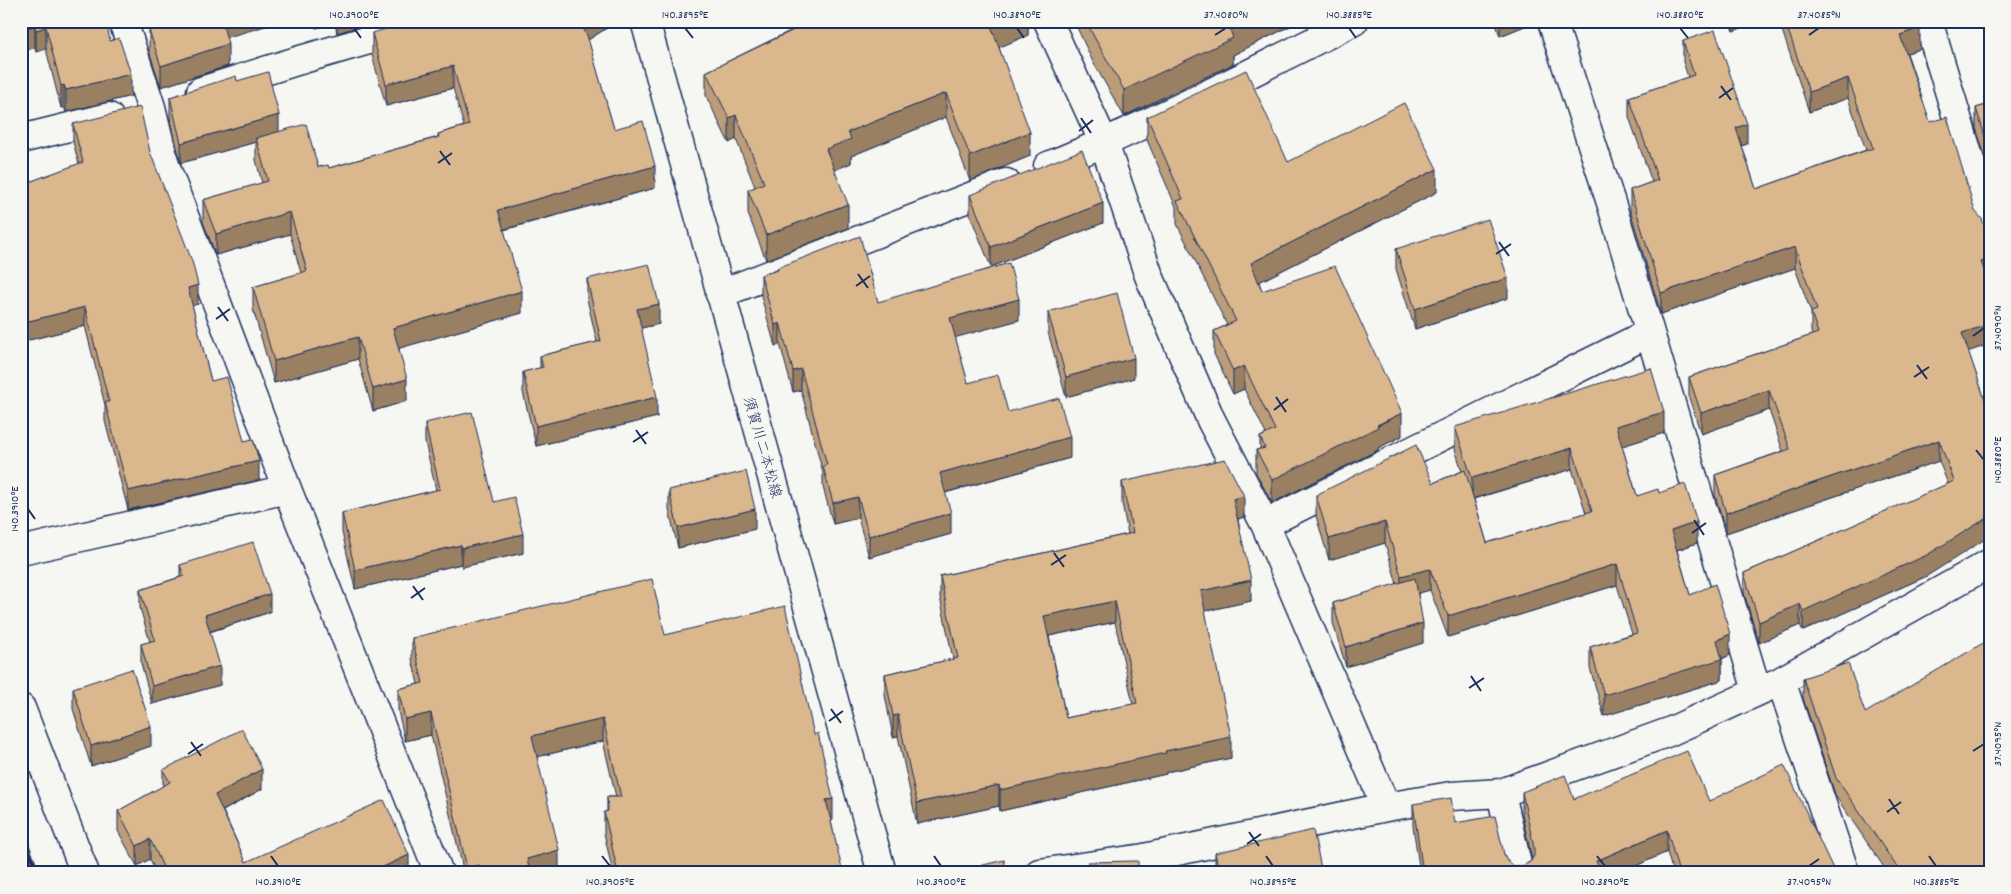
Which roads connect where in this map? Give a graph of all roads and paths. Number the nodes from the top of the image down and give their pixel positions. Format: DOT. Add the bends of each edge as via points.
graph roads {
  1 [pos="123,21"];
  2 [pos="434,21"];
  3 [pos="645,21"];
  4 [pos="1048,21"];
  5 [pos="1354,21"];
  6 [pos="1552,21"];
  7 [pos="1928,21"];
  8 [pos="151,107"];
  9 [pos="21,139"];
  10 [pos="1104,143"];
  11 [pos="1990,227"];
  12 [pos="720,294"];
  13 [pos="1649,333"];
  14 [pos="287,489"];
  15 [pos="1265,524"];
  16 [pos="21,550"];
  17 [pos="1990,563"];
  18 [pos="1769,686"];
  19 [pos="21,708"];
  20 [pos="1501,793"];
  21 [pos="1386,806"];
  22 [pos="85,873"];
  23 [pos="439,873"];
  24 [pos="882,873"];
  25 [pos="1039,873"];
  26 [pos="1519,873"];
  27 [pos="1845,873"];
  1 -- 8 [label="street"];
  2 -- 8 [label="street"];
  3 -- 12 [label="street, 須賀川二本松線"];
  4 -- 10 [label="street"];
  5 -- 10 [label="street"];
  6 -- 13 [label="street"];
  7 -- 11 [label="street"];
  8 -- 9 [label="street"];
  8 -- 14 [label="street" via="165,165"];
  10 -- 12 [label="street"];
  10 -- 15 [label="street" via="1149,276 1211,420"];
  12 -- 24 [label="street, 須賀川二本松線"];
  13 -- 15 [label="street"];
  13 -- 18 [label="street"];
  14 -- 16 [label="street"];
  14 -- 23 [label="street"];
  15 -- 21 [label="street"];
  17 -- 18 [label="street"];
  18 -- 20 [label="street" via="1669,732"];
  18 -- 27 [label="street"];
  19 -- 22 [label="street"];
  20 -- 21 [label="street" via="1451,796"];
  20 -- 26 [label="street"];
  21 -- 25 [label="street" via="1144,858"];
}
